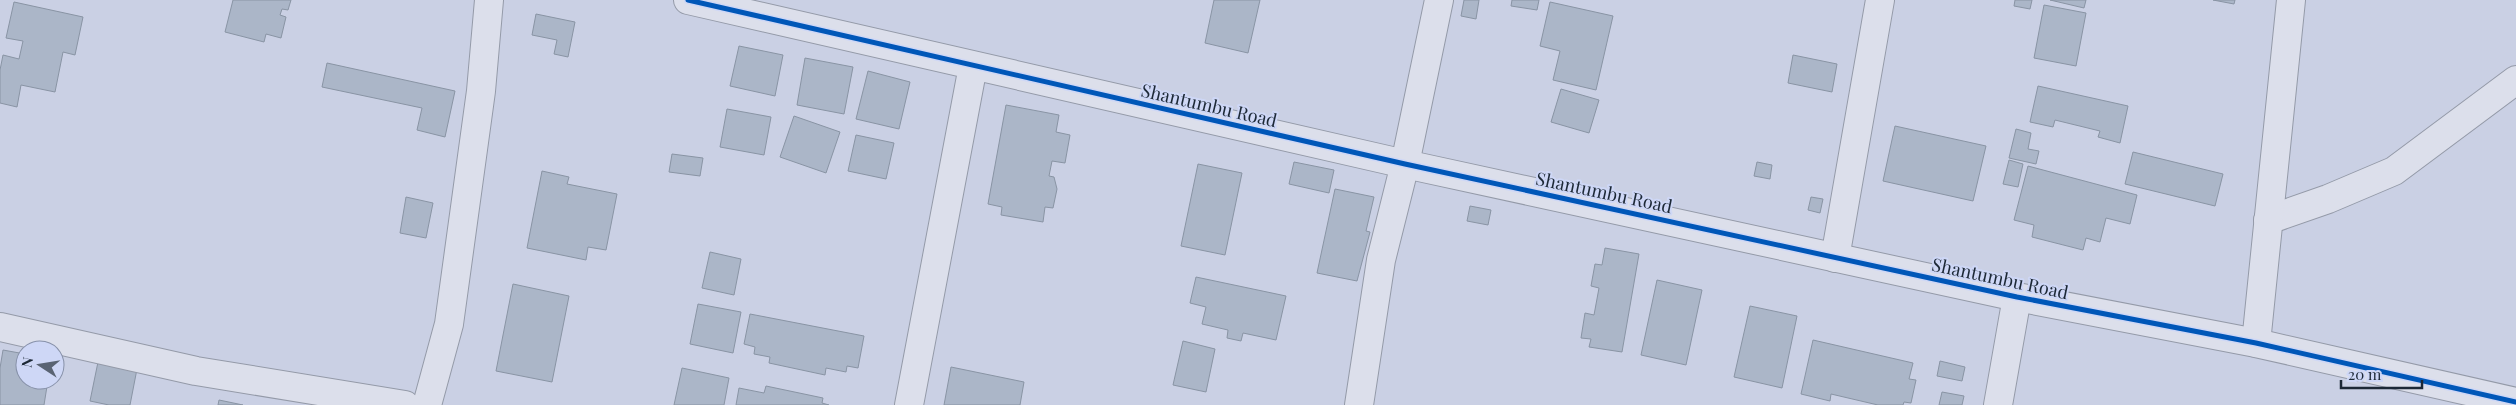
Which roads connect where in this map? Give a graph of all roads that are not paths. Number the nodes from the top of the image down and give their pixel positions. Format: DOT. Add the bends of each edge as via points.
graph roads {
  1 [pos="489,0"];
  2 [pos="688,0"];
  3 [pos="1439,0"];
  4 [pos="1880,0"];
  5 [pos="2292,0"];
  6 [pos="973,66"];
  7 [pos="2516,80"];
  8 [pos="1405,164"];
  9 [pos="2268,220"];
  10 [pos="1835,258"];
  11 [pos="2017,297"];
  12 [pos="0,327"];
  13 [pos="2256,343"];
  14 [pos="2516,402"];
  15 [pos="405,405"];
  16 [pos="427,405"];
  17 [pos="909,405"];
  18 [pos="1359,405"];
  19 [pos="1998,405"];
  1 -- 16 [label="street" via="481,91 449,324"];
  2 -- 6 [label="street, Shantumbu Road"];
  3 -- 8 [label="street"];
  4 -- 10 [label="street"];
  5 -- 9 [label="street"];
  6 -- 8 [label="street, Shantumbu Road"];
  6 -- 17 [label="street"];
  7 -- 9 [label="street" via="2394,171"];
  8 -- 10 [label="street, Shantumbu Road"];
  8 -- 18 [label="street" via="1381,260"];
  9 -- 13 [label="street"];
  10 -- 11 [label="street, Shantumbu Road"];
  11 -- 13 [label="street, Shantumbu Road"];
  11 -- 19 [label="street"];
  12 -- 15 [label="street" via="196,371"];
  13 -- 14 [label="street, Shantumbu Road"];
}
